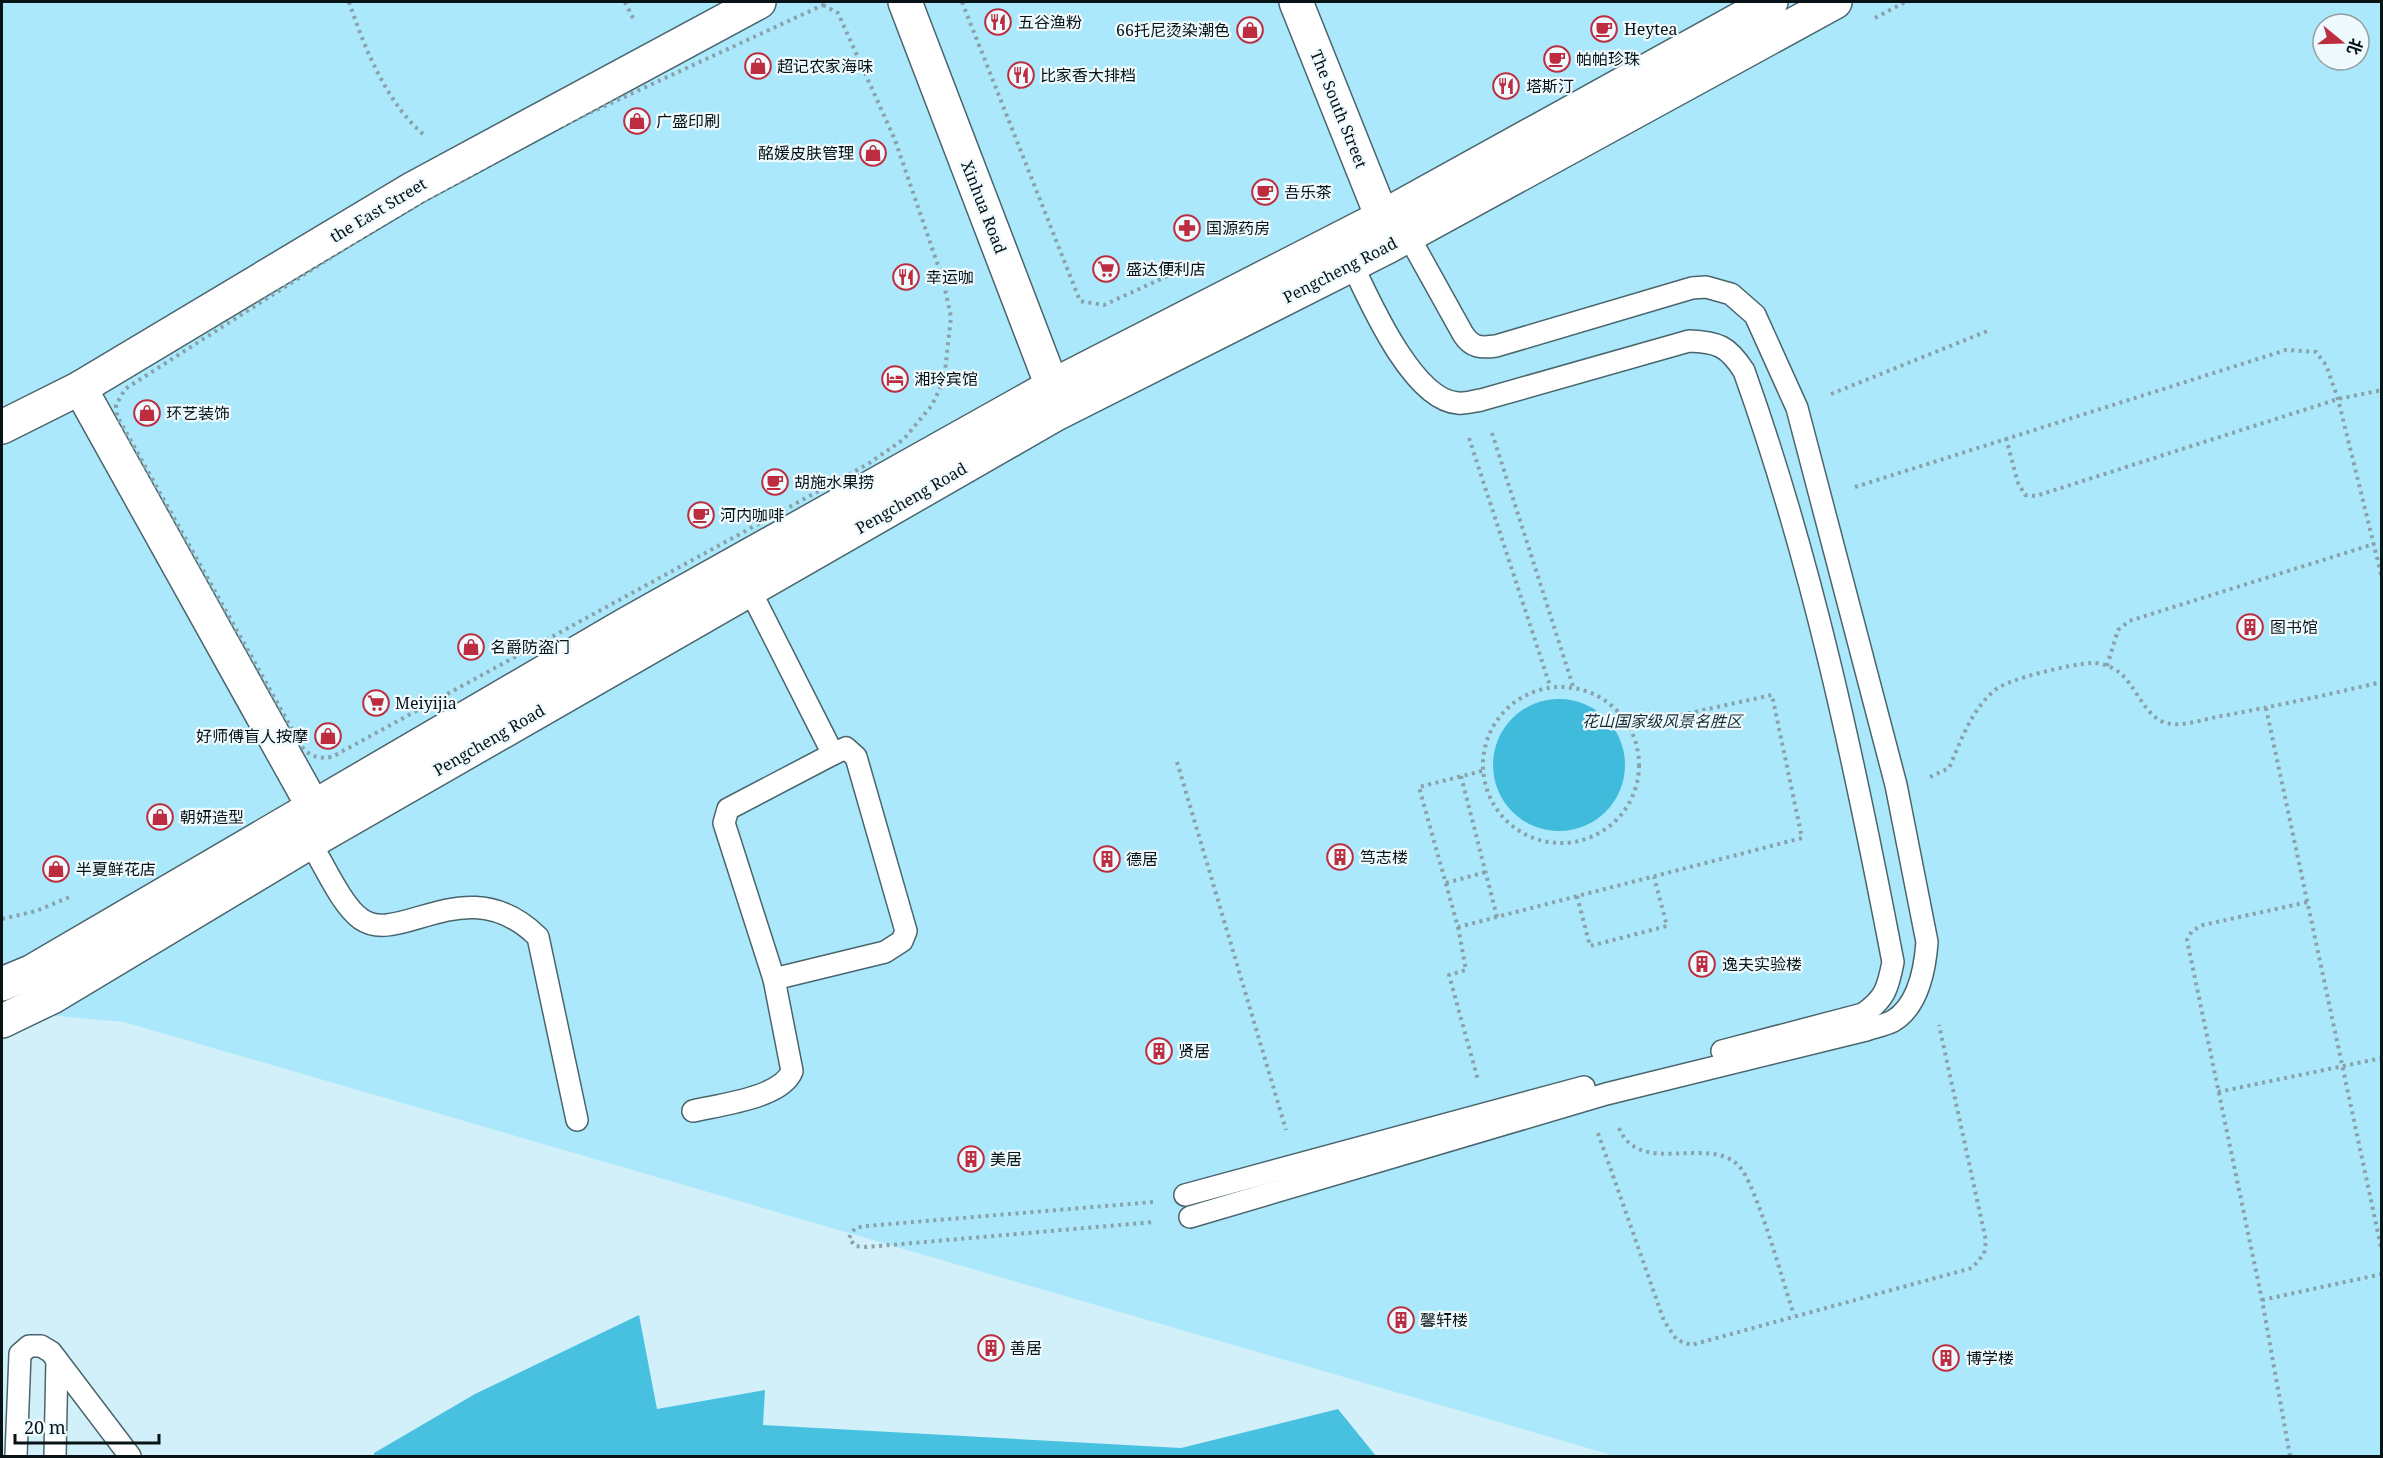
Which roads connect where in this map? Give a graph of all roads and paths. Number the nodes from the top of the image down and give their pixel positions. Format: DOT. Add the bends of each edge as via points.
graph roads {
  1 [pos="349,2"];
  2 [pos="759,2"];
  3 [pos="905,2"];
  4 [pos="962,2"];
  5 [pos="1296,2"];
  6 [pos="1771,2"];
  7 [pos="1835,2"];
  8 [pos="816,7"];
  9 [pos="430,140"];
  10 [pos="1382,217"];
  11 [pos="1408,235"];
  12 [pos="1352,264"];
  13 [pos="1179,270"];
  14 [pos="1990,330"];
  15 [pos="80,388"];
  16 [pos="2382,390"];
  17 [pos="2338,399"];
  18 [pos="1054,400"];
  19 [pos="1481,400"];
  20 [pos="1457,404"];
  21 [pos="1797,408"];
  22 [pos="2,427"];
  23 [pos="2006,438"];
  24 [pos="1822,498"];
  25 [pos="2374,544"];
  26 [pos="2382,578"];
  27 [pos="750,590"];
  28 [pos="2107,666"];
  29 [pos="2382,682"];
  30 [pos="1550,686"];
  31 [pos="1573,686"];
  32 [pos="2266,708"];
  33 [pos="1629,726"];
  34 [pos="833,754"];
  35 [pos="1177,762"];
  36 [pos="1482,771"];
  37 [pos="1461,776"];
  38 [pos="1896,785"];
  39 [pos="314,808"];
  40 [pos="310,842"];
  41 [pos="1486,872"];
  42 [pos="1654,877"];
  43 [pos="1446,883"];
  44 [pos="74,895"];
  45 [pos="1577,896"];
  46 [pos="2308,902"];
  47 [pos="1497,917"];
  48 [pos="2,918"];
  49 [pos="1458,927"];
  50 [pos="1925,964"];
  51 [pos="774,979"];
  52 [pos="2,984"];
  53 [pos="2,1021"];
  54 [pos="2382,1058"];
  55 [pos="2344,1065"];
  56 [pos="2218,1092"];
  57 [pos="1597,1098"];
  58 [pos="693,1111"];
  59 [pos="1486,1113"];
  60 [pos="577,1120"];
  61 [pos="1297,1165"];
  62 [pos="1185,1195"];
  63 [pos="1190,1217"];
  64 [pos="2382,1252"];
  65 [pos="2382,1274"];
  66 [pos="2262,1300"];
  67 [pos="1794,1315"];
  68 [pos="57,1360"];
  69 [pos="16,1456"];
  70 [pos="55,1456"];
  71 [pos="130,1456"];
  72 [pos="2290,1456"];
  1 -- 9 [label="path" via="367,51 389,91 410,123"];
  2 -- 15 [label="main road, the East Street" via="414,188"];
  3 -- 18 [label="main road, Xinhua Road"];
  4 -- 13 [label="path" via="1080,301 1104,305"];
  5 -- 10 [label="main road, The South Street"];
  6 -- 10 [label="main road, Pengcheng Road"];
  7 -- 11 [label="main road, Pengcheng Road"];
  8 -- 8 [label="path" via="823,5 838,13 895,140 943,280 951,317 949,353 944,380 932,405 904,439 868,464 332,758 310,755 117,416 118,397 388,221 544,134"];
  10 -- 18 [label="main road, Pengcheng Road"];
  11 -- 12 [label="main road, Pengcheng Road"];
  11 -- 21 [label="lane" via="1462,334 1469,343 1481,348 1692,288 1706,287 1731,294 1755,315"];
  12 -- 18 [label="main road, Pengcheng Road"];
  12 -- 20 [label="lane" via="1393,344 1419,381"];
  14 -- 21 [label="path"];
  15 -- 22 [label="main road, the East Street"];
  15 -- 39 [label="main road"];
  16 -- 17 [label="path"];
  17 -- 23 [label="path" via="2326,365 2316,352 2286,350"];
  17 -- 23 [label="path" via="2036,496 2025,495 2018,483"];
  17 -- 25 [label="path"];
  18 -- 27 [label="main road, Pengcheng Road"];
  18 -- 39 [label="main road, Pengcheng Road" via="625,625"];
  19 -- 20 [label="lane"];
  19 -- 31 [label="path"];
  19 -- 59 [label="lane" via="1689,341 1711,342 1732,351 1744,371 1787,504 1859,786 1893,962 1889,985 1878,1004 1863,1014"];
  20 -- 30 [label="path"];
  21 -- 24 [label="lane"];
  23 -- 24 [label="path"];
  24 -- 38 [label="lane"];
  25 -- 26 [label="path"];
  25 -- 28 [label="path" via="2129,621 2118,630"];
  27 -- 34 [label="lane"];
  27 -- 40 [label="main road, Pengcheng Road"];
  28 -- 32 [label="path" via="2120,672 2151,712 2166,723"];
  28 -- 38 [label="path" via="2091,663 2009,681 1996,688 1962,735 1949,768 1939,775"];
  29 -- 32 [label="path"];
  30 -- 31 [label="path"];
  30 -- 36 [label="path" via="1527,693 1493,725 1484,747"];
  31 -- 33 [label="path" via="1596,693 1615,707"];
  32 -- 46 [label="path"];
  33 -- 36 [label="path" via="1637,748 1639,771 1633,793 1622,814 1605,830 1584,840 1561,844 1538,840 1517,830 1500,815 1488,794"];
  33 -- 42 [label="path" via="1772,695 1802,838"];
  34 -- 51 [label="lane" via="725,814 724,824"];
  34 -- 51 [label="lane" via="846,748 856,757 906,931 902,941 885,952"];
  35 -- 61 [label="path"];
  36 -- 37 [label="path"];
  37 -- 41 [label="path"];
  37 -- 43 [label="path" via="1419,787"];
  38 -- 50 [label="lane" via="1927,942"];
  39 -- 52 [label="main road, Pengcheng Road" via="32,972"];
  40 -- 53 [label="main road, Pengcheng Road" via="52,997"];
  40 -- 60 [label="lane" via="362,920 380,925 449,908 478,907 521,921 538,938"];
  41 -- 43 [label="path"];
  41 -- 47 [label="path"];
  42 -- 45 [label="path"];
  42 -- 45 [label="path" via="1667,926 1590,946"];
  43 -- 49 [label="path"];
  44 -- 48 [label="path" via="36,911"];
  45 -- 47 [label="path"];
  46 -- 55 [label="path"];
  46 -- 56 [label="path" via="2203,925 2192,931 2187,940"];
  47 -- 49 [label="path"];
  49 -- 59 [label="path" via="1466,970 1449,975"];
  50 -- 57 [label="lane" via="1909,1007 1893,1021"];
  50 -- 67 [label="path" via="1983,1221 1984,1254 1972,1268"];
  51 -- 58 [label="lane" via="792,1071 789,1078 760,1095"];
  54 -- 55 [label="path"];
  55 -- 56 [label="path"];
  55 -- 64 [label="path"];
  56 -- 66 [label="path"];
  57 -- 63 [label="lane"];
  57 -- 67 [label="path" via="1628,1143 1640,1149 1729,1157 1741,1167"];
  57 -- 67 [label="path" via="1664,1321 1677,1340 1690,1345"];
  59 -- 61 [label="lane"];
  61 -- 62 [label="lane"];
  62 -- 63 [label="path" via="1161,1201 866,1226 855,1228 849,1238 855,1246 867,1247"];
  65 -- 66 [label="path"];
  66 -- 72 [label="path"];
  68 -- 69 [label="lane" via="41,1346 29,1346 20,1354"];
  68 -- 70 [label="lane"];
  68 -- 71 [label="lane"];
}
